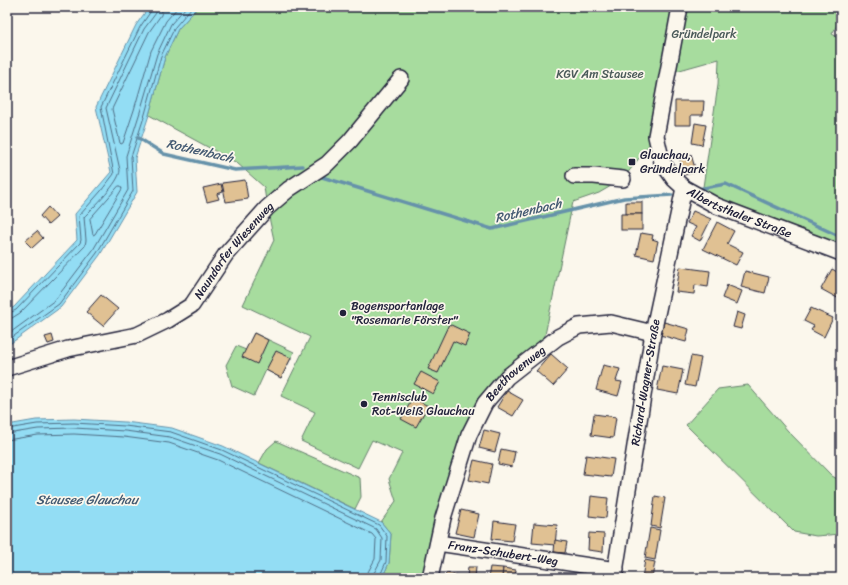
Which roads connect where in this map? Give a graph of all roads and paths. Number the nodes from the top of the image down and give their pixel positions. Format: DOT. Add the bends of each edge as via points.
graph roads {
  1 [pos="680,7"];
  2 [pos="401,79"];
  3 [pos="574,176"];
  4 [pos="623,180"];
  5 [pos="684,188"];
  6 [pos="841,253"];
  7 [pos="653,333"];
  8 [pos="7,368"];
  9 [pos="438,543"];
  10 [pos="615,574"];
  11 [pos="430,578"];
  1 -- 5 [label="street, Albertsthaler Straße" via="656,136 662,162 674,180"];
  2 -- 8 [label="street, Naundorfer Wiesenweg" via="350,141 327,164 289,189 267,208 226,254 192,305 137,336 68,349"];
  3 -- 4 [label="street"];
  5 -- 6 [label="street, Albertsthaler Straße" via="717,206"];
  5 -- 7 [label="street, Richard-Wagner-Straße"];
  7 -- 9 [label="street, Beethovenweg" via="611,323 579,326 558,337 507,377 485,403 469,435 443,518"];
  7 -- 10 [label="street, Richard-Wagner-Straße"];
  9 -- 10 [label="street, Franz-Schubert-Weg"];
  9 -- 11 [label="street, Beethovenweg"];
}
